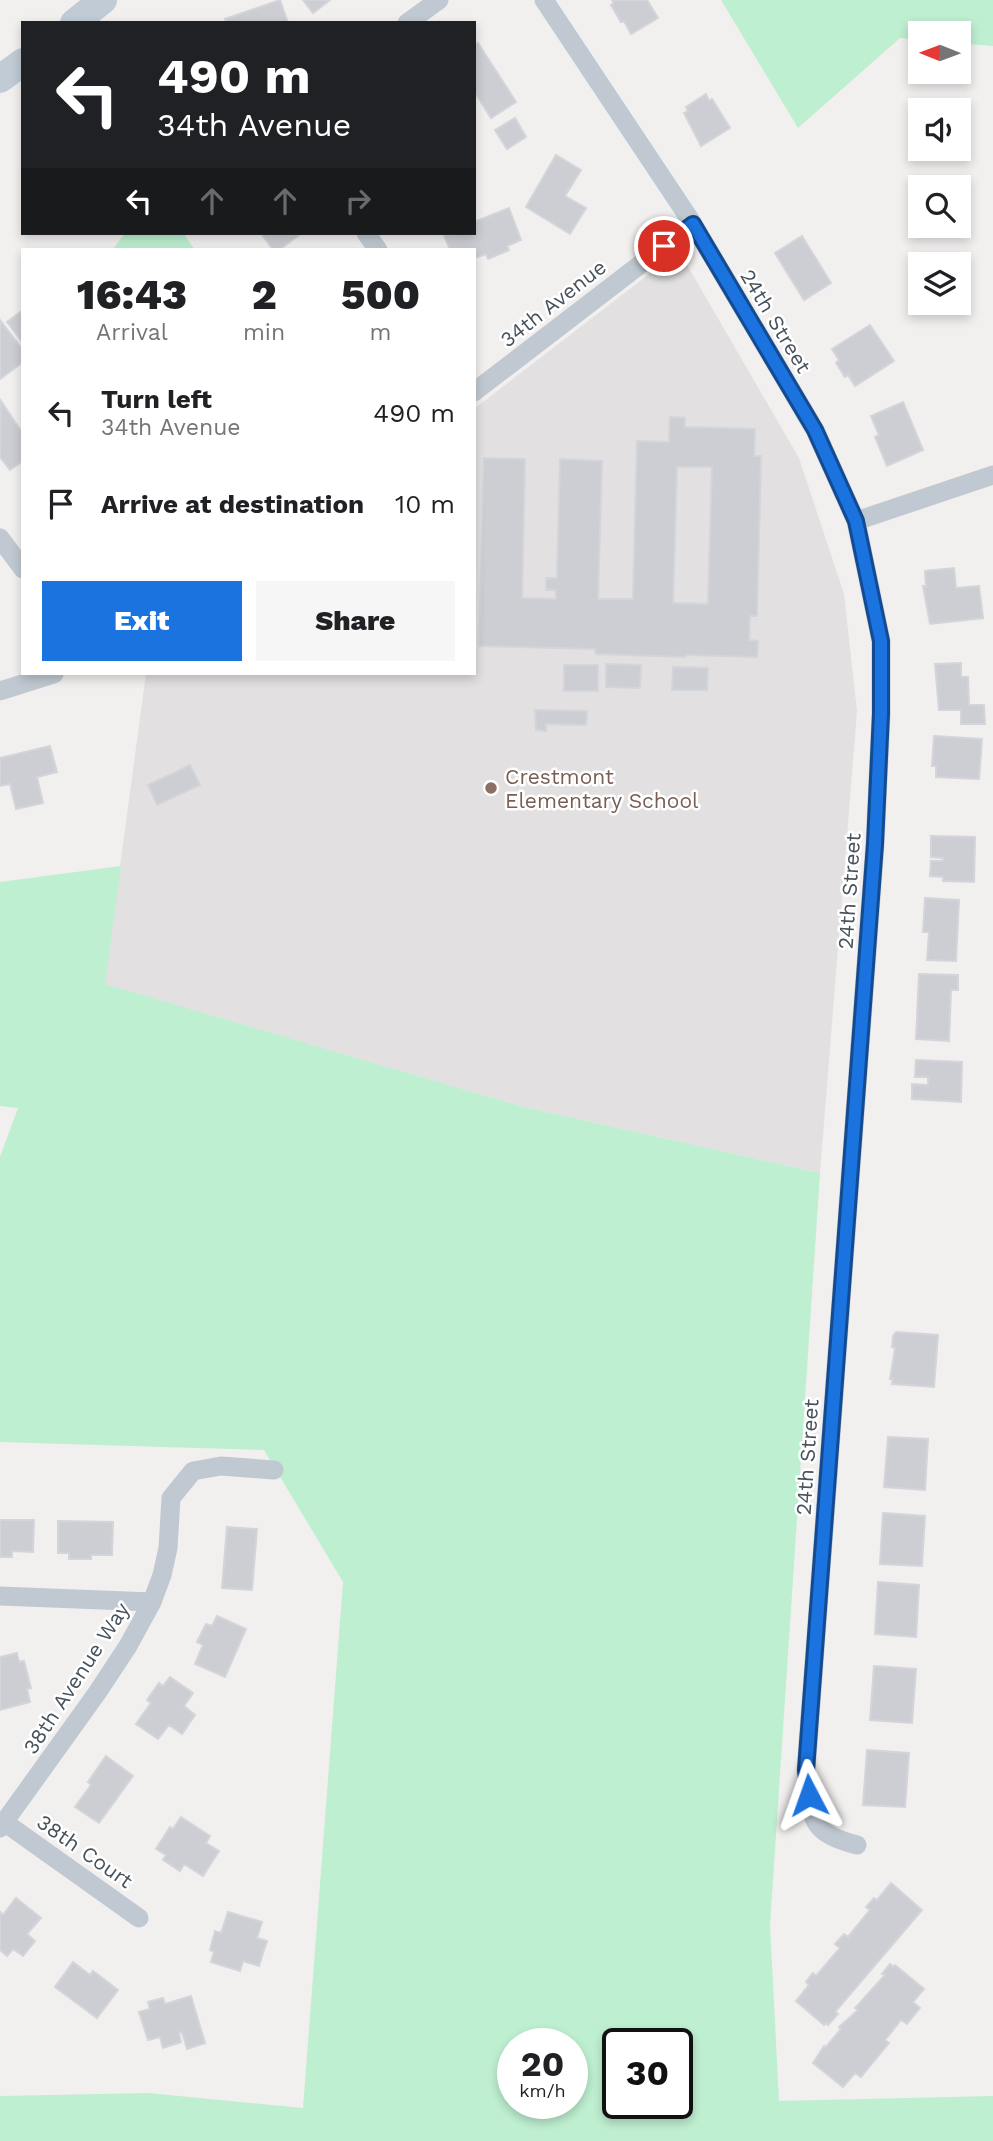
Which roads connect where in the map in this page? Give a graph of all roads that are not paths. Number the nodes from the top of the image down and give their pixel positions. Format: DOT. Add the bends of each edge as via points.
graph roads {
  1 [pos="103,0"];
  2 [pos="439,0"];
  3 [pos="544,0"];
  4 [pos="77,21"];
  5 [pos="410,21"];
  6 [pos="21,63"];
  7 [pos="0,79"];
  8 [pos="693,224"];
  9 [pos="476,389"];
  10 [pos="993,475"];
  11 [pos="856,521"];
  12 [pos="0,538"];
  13 [pos="21,566"];
  14 [pos="51,675"];
  15 [pos="0,691"];
  16 [pos="274,1470"];
  17 [pos="0,1596"];
  18 [pos="152,1602"];
  19 [pos="2,1825"];
  20 [pos="857,1845"];
  21 [pos="139,1917"];
  1 -- 4 [label="main road"];
  2 -- 5 [label="street"];
  3 -- 8 [label="street, 24th Street"];
  6 -- 7 [label="main road"];
  8 -- 9 [label="street, 34th Avenue"];
  8 -- 11 [label="street, 24th Street" via="815,430"];
  10 -- 11 [label="street"];
  11 -- 20 [label="street, 24th Street" via="881,641 881,714 806,1770 813,1820 833,1839"];
  12 -- 13 [label="street"];
  14 -- 15 [label="street"];
  16 -- 18 [label="street, 38th Avenue Way" via="221,1466 193,1471 171,1498 168,1548"];
  17 -- 18 [label="street"];
  18 -- 19 [label="street, 38th Avenue Way" via="97,1693"];
  19 -- 21 [label="street, 38th Court"];
}
